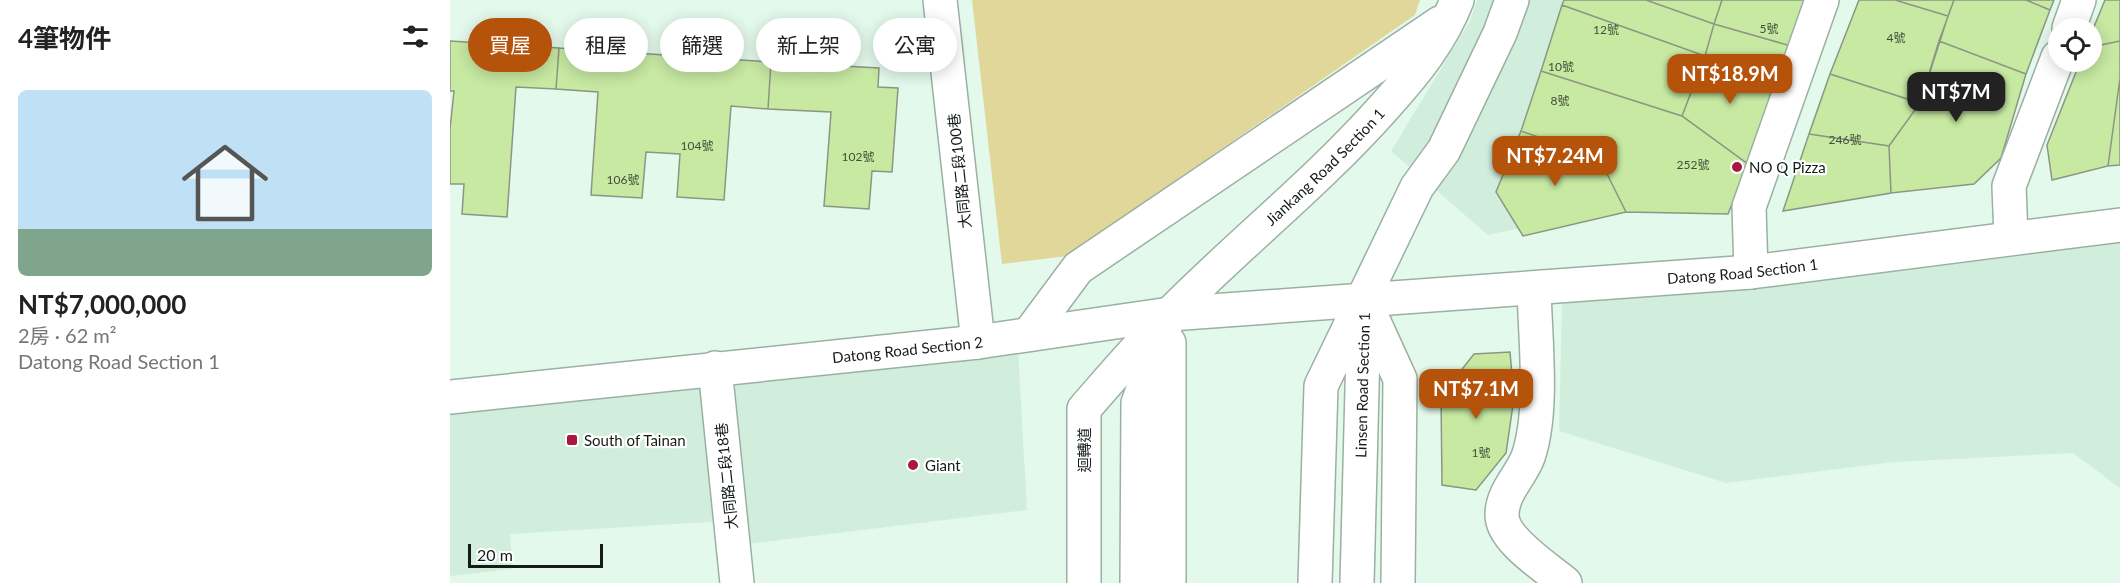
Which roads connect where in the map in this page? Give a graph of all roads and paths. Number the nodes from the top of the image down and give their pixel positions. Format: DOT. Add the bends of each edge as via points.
graph roads {
  1 [pos="940,0"];
  2 [pos="1512,0"];
  3 [pos="1822,0"];
  4 [pos="2079,0"];
  5 [pos="1454,8"];
  6 [pos="2072,18"];
  7 [pos="2052,72"];
  8 [pos="2120,225"];
  9 [pos="2011,237"];
  10 [pos="1751,272"];
  11 [pos="1534,288"];
  12 [pos="1364,300"];
  13 [pos="1170,314"];
  14 [pos="1029,334"];
  15 [pos="978,342"];
  16 [pos="715,368"];
  17 [pos="450,397"];
  18 [pos="737,583"];
  19 [pos="1084,583"];
  20 [pos="1137,583"];
  21 [pos="1169,583"];
  22 [pos="1315,583"];
  23 [pos="1357,583"];
  24 [pos="1398,583"];
  25 [pos="1565,583"];
  1 -- 15 [label="street, 大同路二段100巷"];
  2 -- 12 [label="street" via="1444,150 1417,187"];
  3 -- 10 [label="street" via="1749,207"];
  4 -- 6 [label="street"];
  5 -- 13 [label="street, Jiankang Road Section 1" via="1419,68 1334,163"];
  5 -- 14 [label="street" via="1078,268"];
  7 -- 9 [label="street" via="2009,186"];
  8 -- 9 [label="street, Datong Road Section 1"];
  9 -- 10 [label="street, Datong Road Section 1"];
  10 -- 11 [label="street, Datong Road Section 1"];
  11 -- 12 [label="street, Datong Road Section 1"];
  11 -- 25 [label="street" via="1537,404 1528,457 1506,497 1502,515 1509,536"];
  12 -- 13 [label="street, Datong Road Section 2"];
  12 -- 22 [label="street, Linsen Road Section 1" via="1321,386"];
  12 -- 23 [label="street, Linsen Road Section 1"];
  12 -- 24 [label="street" via="1400,379"];
  13 -- 14 [label="street, Datong Road Section 2"];
  13 -- 19 [label="street, 迴轉道" via="1084,409"];
  13 -- 20 [label="street" via="1138,403"];
  13 -- 21 [label="street"];
  14 -- 15 [label="street, Datong Road Section 2"];
  15 -- 16 [label="street, Datong Road Section 2"];
  16 -- 17 [label="street, Datong Road Section 2"];
  16 -- 18 [label="street, 大同路二段18巷"];
}
